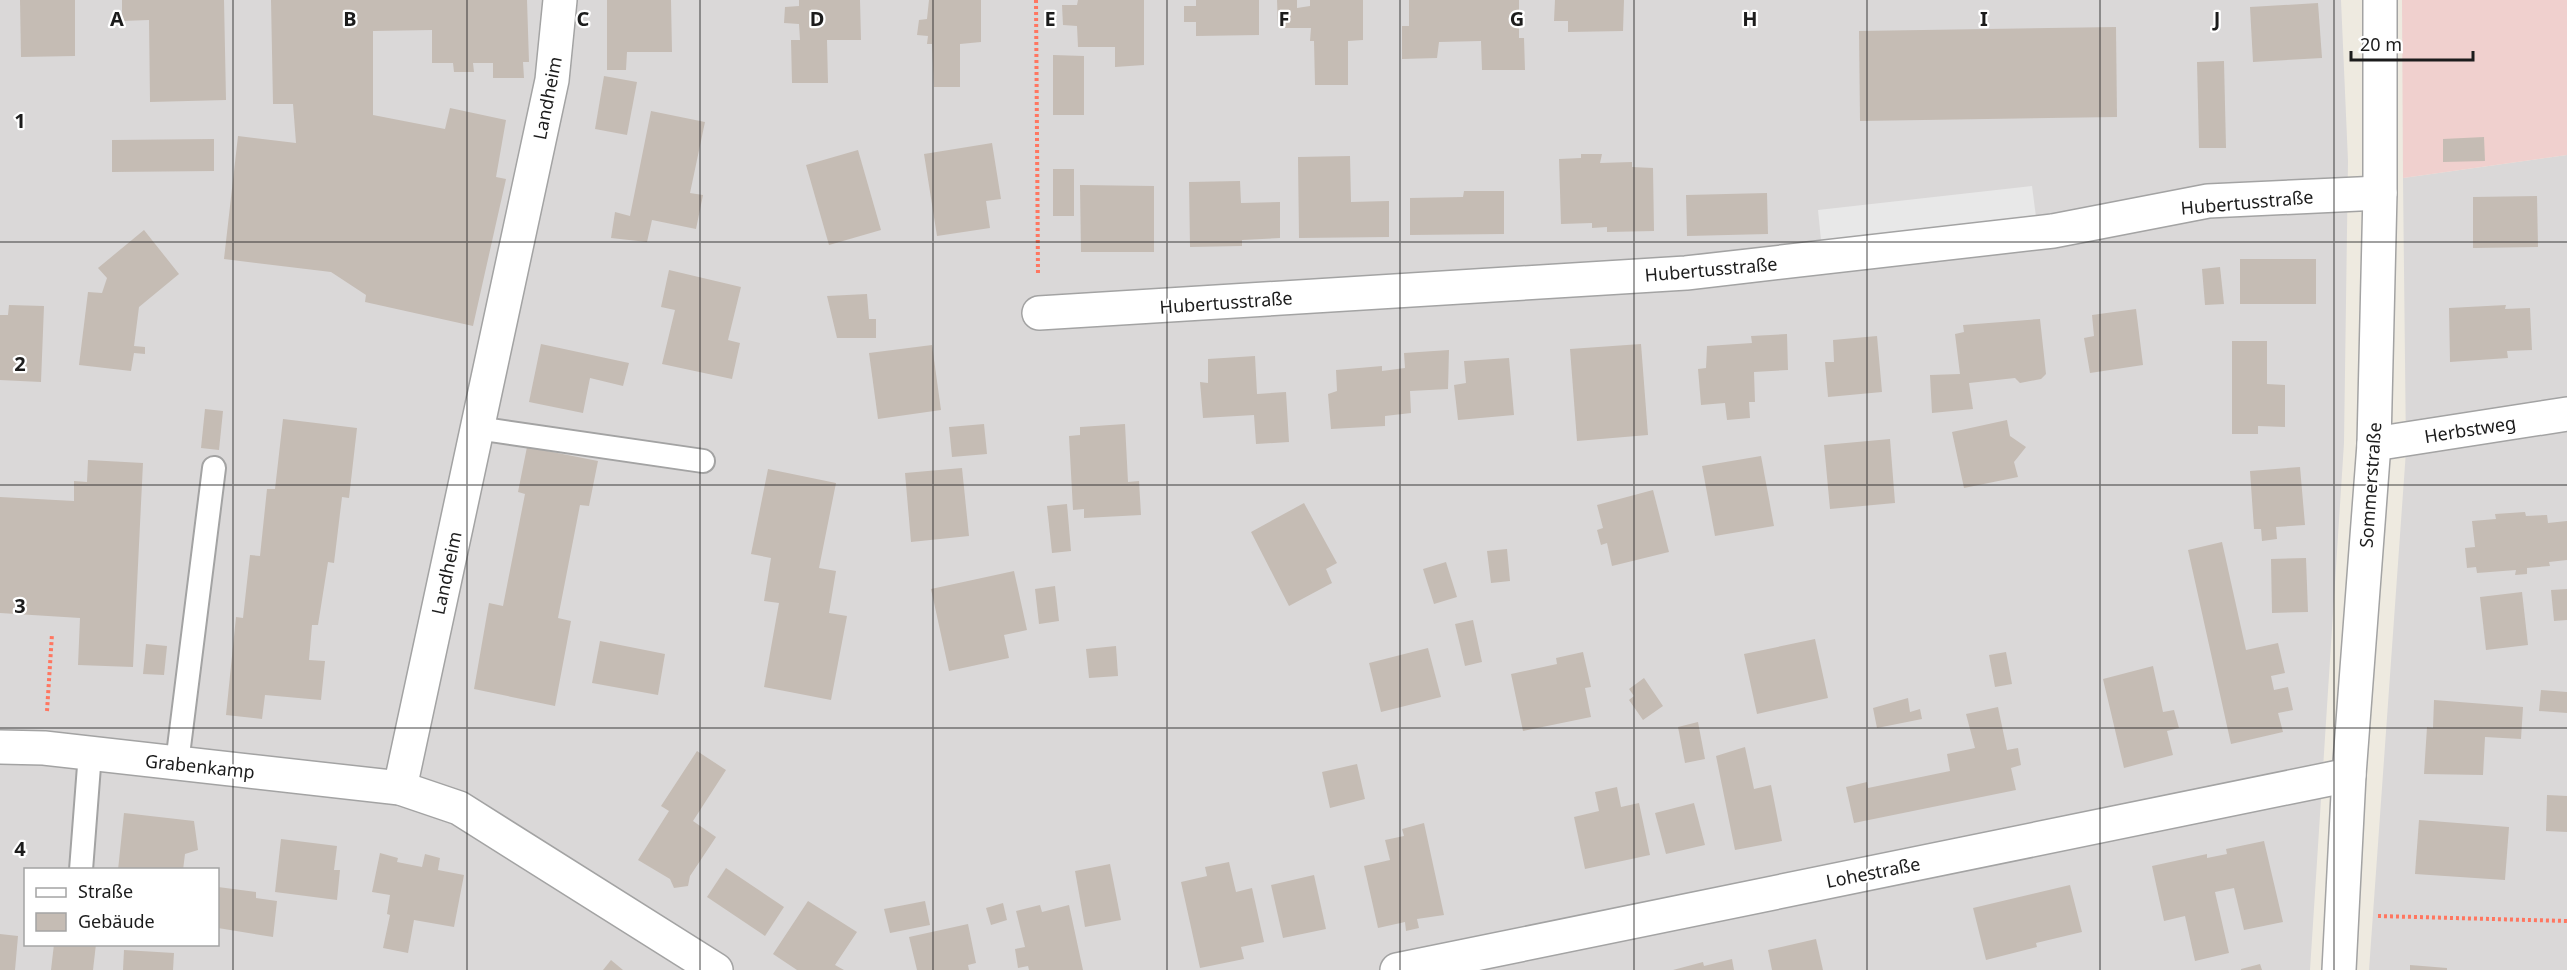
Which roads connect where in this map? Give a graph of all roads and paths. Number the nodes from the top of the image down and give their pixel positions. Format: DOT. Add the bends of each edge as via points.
graph roads {
  1 [pos="560,0"];
  2 [pos="1036,0"];
  3 [pos="2380,0"];
  4 [pos="2380,193"];
  5 [pos="1039,313"];
  6 [pos="2567,414"];
  7 [pos="477,428"];
  8 [pos="2374,444"];
  9 [pos="703,461"];
  10 [pos="214,468"];
  11 [pos="52,634"];
  12 [pos="0,747"];
  13 [pos="44,748"];
  14 [pos="90,753"];
  15 [pos="177,763"];
  16 [pos="2349,775"];
  17 [pos="400,788"];
  18 [pos="81,868"];
  19 [pos="2342,915"];
  20 [pos="2567,921"];
  21 [pos="716,970"];
  22 [pos="1397,970"];
  23 [pos="2339,970"];
  1 -- 7 [label="street, Landheim" via="552,80"];
  2 -- 5 [label="path"];
  3 -- 4 [label="street, Sommerstraße"];
  4 -- 5 [label="street, Hubertusstraße" via="2208,201 2053,231 1686,273"];
  4 -- 8 [label="street, Sommerstraße"];
  6 -- 8 [label="street, Herbstweg"];
  7 -- 9 [label="lane"];
  7 -- 17 [label="street, Landheim"];
  8 -- 16 [label="street, Sommerstraße"];
  10 -- 15 [label="lane"];
  11 -- 13 [label="path"];
  12 -- 13 [label="street, Grabenkamp"];
  13 -- 14 [label="street, Grabenkamp"];
  14 -- 15 [label="street, Grabenkamp"];
  14 -- 18 [label="lane"];
  15 -- 17 [label="street, Grabenkamp"];
  16 -- 19 [label="street, Sommerstraße"];
  16 -- 22 [label="street, Lohestraße"];
  17 -- 21 [label="street" via="459,808"];
  19 -- 20 [label="path"];
  19 -- 23 [label="street, Sommerstraße"];
}
